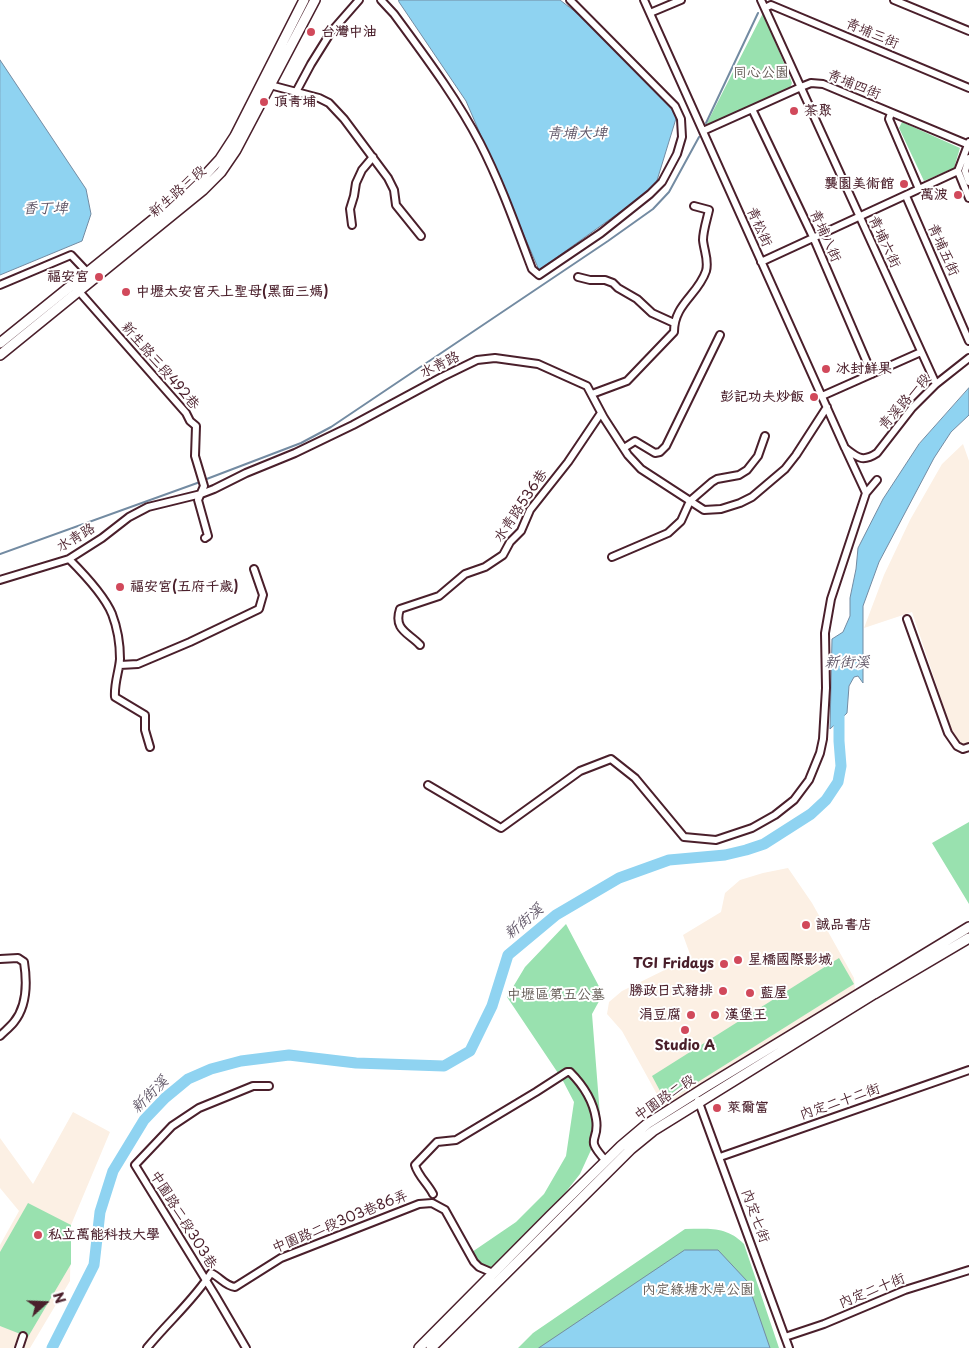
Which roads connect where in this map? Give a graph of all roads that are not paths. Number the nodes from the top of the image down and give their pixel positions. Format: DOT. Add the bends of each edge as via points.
graph roads {
  1 [pos="304,0"];
  2 [pos="314,0"];
  3 [pos="359,0"];
  4 [pos="381,0"];
  5 [pos="570,0"];
  6 [pos="644,0"];
  7 [pos="681,0"];
  8 [pos="761,0"];
  9 [pos="894,0"];
  10 [pos="765,8"];
  11 [pos="650,13"];
  12 [pos="969,31"];
  13 [pos="270,85"];
  14 [pos="801,87"];
  15 [pos="969,88"];
  16 [pos="296,92"];
  17 [pos="752,109"];
  18 [pos="892,114"];
  19 [pos="703,131"];
  20 [pos="969,144"];
  21 [pos="372,157"];
  22 [pos="969,158"];
  23 [pos="958,171"];
  24 [pos="969,182"];
  25 [pos="919,189"];
  26 [pos="906,196"];
  27 [pos="969,198"];
  28 [pos="694,206"];
  29 [pos="859,217"];
  30 [pos="352,225"];
  31 [pos="421,236"];
  32 [pos="814,239"];
  33 [pos="761,262"];
  34 [pos="88,273"];
  35 [pos="578,277"];
  36 [pos="0,284"];
  37 [pos="76,288"];
  38 [pos="674,323"];
  39 [pos="720,335"];
  40 [pos="969,341"];
  41 [pos="0,343"];
  42 [pos="921,352"];
  43 [pos="0,356"];
  44 [pos="969,358"];
  45 [pos="872,374"];
  46 [pos="936,384"];
  47 [pos="592,394"];
  48 [pos="822,396"];
  49 [pos="827,407"];
  50 [pos="601,412"];
  51 [pos="765,436"];
  52 [pos="624,448"];
  53 [pos="846,449"];
  54 [pos="877,480"];
  55 [pos="866,493"];
  56 [pos="201,494"];
  57 [pos="690,501"];
  58 [pos="205,538"];
  59 [pos="612,557"];
  60 [pos="69,559"];
  61 [pos="254,569"];
  62 [pos="0,580"];
  63 [pos="907,619"];
  64 [pos="420,645"];
  65 [pos="120,665"];
  66 [pos="150,747"];
  67 [pos="969,747"];
  68 [pos="428,785"];
  69 [pos="969,927"];
  70 [pos="969,938"];
  71 [pos="0,959"];
  72 [pos="0,1036"];
  73 [pos="969,1070"];
  74 [pos="269,1086"];
  75 [pos="697,1098"];
  76 [pos="720,1157"];
  77 [pos="606,1161"];
  78 [pos="433,1194"];
  79 [pos="969,1270"];
  80 [pos="496,1276"];
  81 [pos="206,1281"];
  82 [pos="23,1336"];
  83 [pos="785,1337"];
  84 [pos="19,1348"];
  85 [pos="147,1348"];
  86 [pos="246,1348"];
  87 [pos="419,1348"];
  88 [pos="431,1348"];
  89 [pos="788,1348"];
  1 -- 34 [label="main road, 新生路三段" via="235,136 220,159 197,184"];
  2 -- 13 [label="main road, 新生路三段"];
  3 -- 16 [label="street" via="331,32"];
  4 -- 5 [label="street" via="460,108 503,192 532,269 539,275 650,194 662,182 682,137 681,119 675,106"];
  6 -- 11 [label="street, 青松街"];
  7 -- 11 [label="street"];
  8 -- 10 [label="street, 青埔六街"];
  9 -- 12 [label="street"];
  10 -- 14 [label="street, 青埔六街"];
  10 -- 15 [label="street, 青埔三街" via="771,5"];
  11 -- 19 [label="street, 青松街"];
  13 -- 16 [label="street"];
  13 -- 37 [label="main road, 新生路三段" via="221,172 203,190"];
  14 -- 17 [label="street, 青埔四街"];
  14 -- 18 [label="street, 青埔四街" via="811,83 823,84"];
  14 -- 29 [label="street, 青埔六街"];
  16 -- 21 [label="street" via="330,103"];
  17 -- 19 [label="street, 青埔四街"];
  17 -- 32 [label="street, 青埔八街"];
  18 -- 20 [label="street, 青埔四街"];
  18 -- 25 [label="street" via="889,119"];
  19 -- 33 [label="street, 青松街"];
  20 -- 23 [label="street"];
  21 -- 30 [label="street" via="356,183 350,209"];
  21 -- 31 [label="street" via="394,190 396,205"];
  22 -- 24 [label="street" via="965,171"];
  23 -- 25 [label="street"];
  23 -- 27 [label="street"];
  25 -- 26 [label="street"];
  26 -- 29 [label="street"];
  26 -- 40 [label="street, 青埔五街"];
  28 -- 38 [label="street" via="709,210 703,239 706,271 680,307"];
  29 -- 32 [label="street"];
  29 -- 42 [label="street, 青埔六街"];
  32 -- 33 [label="street"];
  32 -- 45 [label="street, 青埔八街"];
  33 -- 48 [label="street, 青松街"];
  34 -- 36 [label="street" via="71,255"];
  34 -- 37 [label="main road, 新生路三段"];
  35 -- 38 [label="street" via="613,282 652,313"];
  37 -- 41 [label="main road, 新生路三段"];
  37 -- 43 [label="main road, 新生路三段"];
  37 -- 56 [label="street, 新生路三段492巷" via="196,426 195,456 204,486"];
  38 -- 47 [label="street" via="674,332 627,381"];
  39 -- 52 [label="street" via="666,446 655,453 635,441"];
  42 -- 45 [label="street"];
  42 -- 46 [label="street, 青埔六街"];
  44 -- 46 [label="street, 青溪路一段"];
  45 -- 48 [label="street"];
  46 -- 53 [label="street, 青溪路一段" via="912,408 877,453 869,458 859,458"];
  47 -- 50 [label="street, 水青路"];
  47 -- 56 [label="street, 水青路" via="587,386 538,364 495,358 477,360 353,425"];
  48 -- 49 [label="street, 青松街"];
  49 -- 53 [label="street, 青松街"];
  49 -- 57 [label="street, 水青路" via="785,469 752,497 720,509 704,510"];
  50 -- 52 [label="street, 水青路"];
  50 -- 64 [label="street, 水青路536巷" via="568,462 530,510 521,531 503,555 485,567 465,574 439,596 400,609 398,616 402,629"];
  51 -- 57 [label="street" via="758,456 747,470 739,475 716,479"];
  52 -- 57 [label="street, 水青路" via="640,469"];
  53 -- 55 [label="street, 青松街"];
  54 -- 55 [label="street"];
  55 -- 68 [label="street" via="831,599 825,633 826,688 820,753 809,780 794,800 775,815 752,828 716,840 684,837 635,778 611,759 580,771 500,828"];
  56 -- 58 [label="street" via="198,500 207,529"];
  56 -- 60 [label="street, 水青路" via="148,507 129,516"];
  57 -- 59 [label="street" via="681,521 668,533"];
  60 -- 62 [label="street, 水青路"];
  60 -- 65 [label="street" via="112,614 120,648"];
  61 -- 65 [label="street" via="263,595 259,609 138,664"];
  63 -- 67 [label="street" via="948,733 957,746"];
  65 -- 66 [label="street" via="114,687 115,697 145,715"];
  69 -- 75 [label="main road, 中園路二段"];
  70 -- 75 [label="main road, 中園路二段"];
  71 -- 72 [label="street" via="18,958 24,962 26,977 20,1012"];
  73 -- 76 [label="street, 內定二十二街"];
  74 -- 81 [label="street, 中園路二段303巷" via="253,1086 199,1108 172,1126 135,1165"];
  75 -- 76 [label="street, 內定七街"];
  75 -- 77 [label="main road, 中園路二段" via="647,1124"];
  75 -- 80 [label="main road, 中園路二段" via="631,1149"];
  76 -- 83 [label="street, 內定七街"];
  77 -- 78 [label="street" via="593,1143 597,1124 590,1099 578,1081 567,1072 456,1140 437,1142 415,1164"];
  77 -- 80 [label="main road, 中園路二段"];
  79 -- 83 [label="street, 內定二十街" via="905,1290"];
  80 -- 81 [label="street, 中園路二段303巷86弄" via="474,1262 445,1210 432,1203 419,1204 281,1258 235,1287 211,1273"];
  80 -- 87 [label="main road, 中園路二段"];
  80 -- 88 [label="main road, 中園路二段"];
  81 -- 85 [label="street"];
  81 -- 86 [label="street, 中園路二段303巷"];
  82 -- 84 [label="street"];
  83 -- 89 [label="street, 內定七街"];
}
